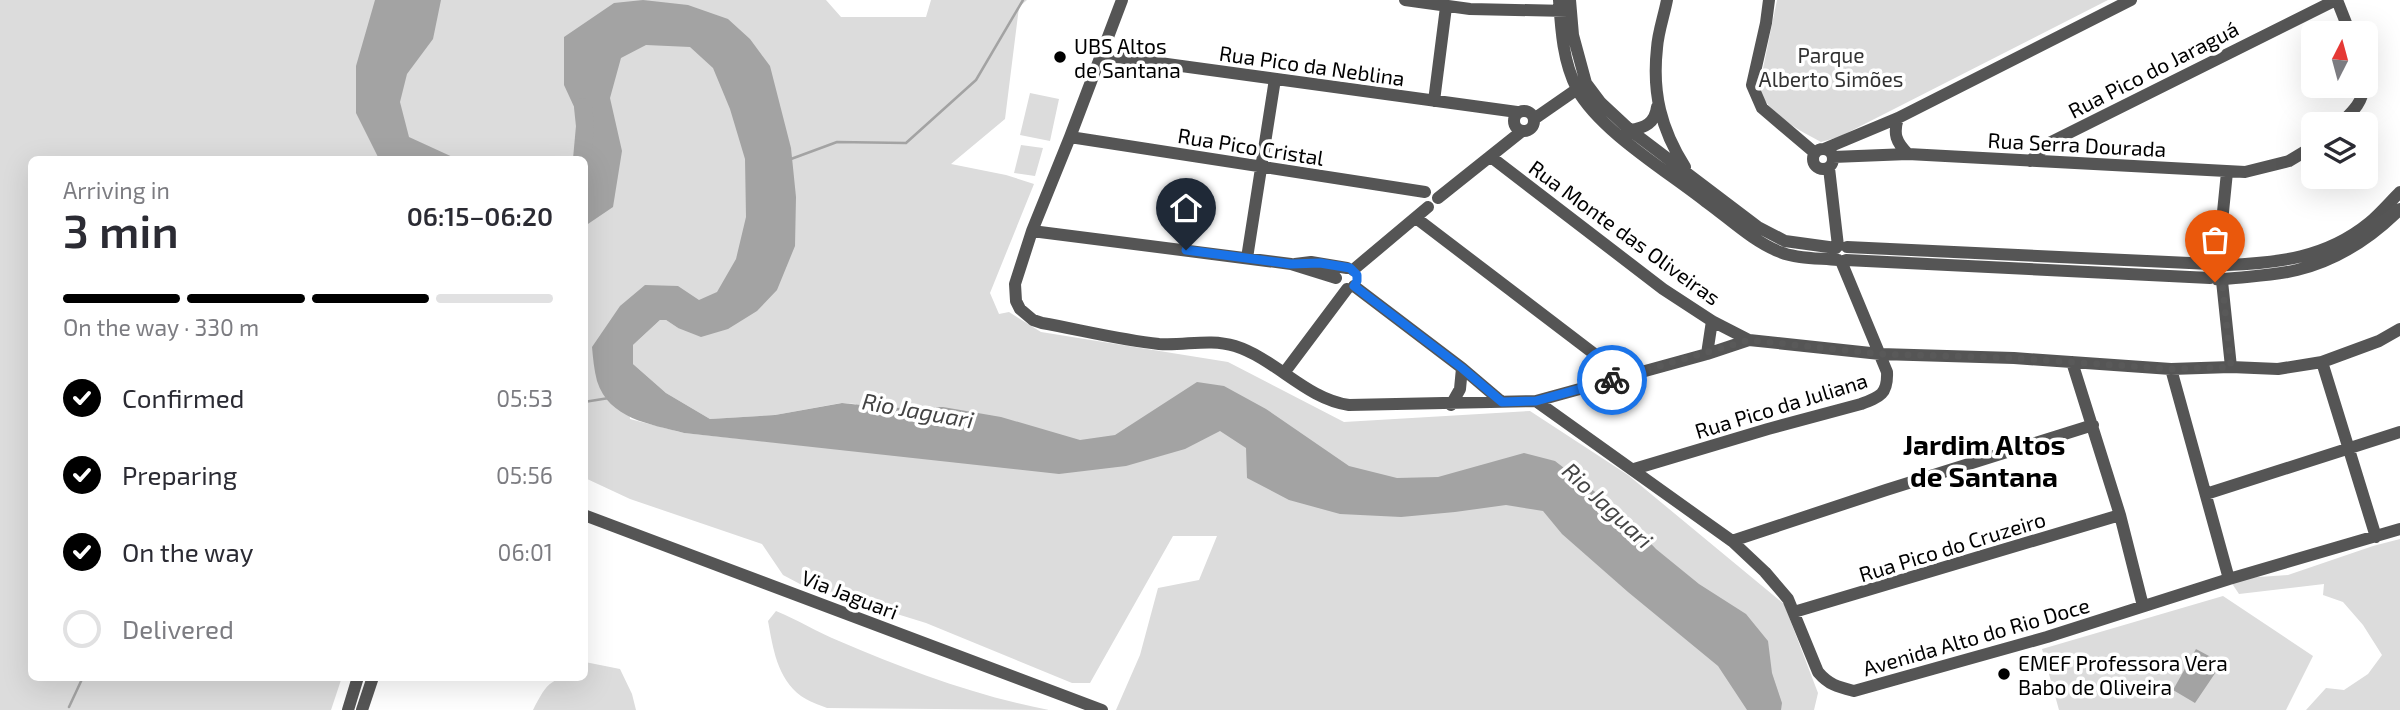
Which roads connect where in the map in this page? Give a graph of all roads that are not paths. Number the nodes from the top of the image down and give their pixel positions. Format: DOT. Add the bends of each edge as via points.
graph roads {
  1 [pos="1122,0"];
  2 [pos="1405,0"];
  3 [pos="1667,0"];
  4 [pos="1769,0"];
  5 [pos="2131,0"];
  6 [pos="2337,0"];
  7 [pos="1469,4"];
  8 [pos="1565,5"];
  9 [pos="1446,7"];
  10 [pos="2345,21"];
  11 [pos="1101,55"];
  12 [pos="1275,79"];
  13 [pos="1582,86"];
  14 [pos="1434,101"];
  15 [pos="1657,103"];
  16 [pos="1526,114"];
  17 [pos="1898,118"];
  18 [pos="1630,130"];
  19 [pos="1070,137"];
  20 [pos="1908,154"];
  21 [pos="2301,154"];
  22 [pos="1491,157"];
  23 [pos="1825,158"];
  24 [pos="2031,161"];
  25 [pos="1263,167"];
  26 [pos="2227,172"];
  27 [pos="1689,173"];
  28 [pos="2400,192"];
  29 [pos="1433,203"];
  30 [pos="2400,209"];
  31 [pos="1416,218"];
  32 [pos="1032,231"];
  33 [pos="1841,254"];
  34 [pos="1247,258"];
  35 [pos="1291,264"];
  36 [pos="1350,269"];
  37 [pos="2219,271"];
  38 [pos="1336,278"];
  39 [pos="1350,288"];
  40 [pos="1712,321"];
  41 [pos="2400,329"];
  42 [pos="1749,340"];
  43 [pos="1707,354"];
  44 [pos="1880,354"];
  45 [pos="1597,356"];
  46 [pos="2072,362"];
  47 [pos="2322,362"];
  48 [pos="2231,367"];
  49 [pos="1462,368"];
  50 [pos="2171,369"];
  51 [pos="1284,373"];
  52 [pos="1630,375"];
  53 [pos="1592,386"];
  54 [pos="1536,401"];
  55 [pos="1502,402"];
  56 [pos="1451,405"];
  57 [pos="2092,425"];
  58 [pos="2400,432"];
  59 [pos="2349,449"];
  60 [pos="1634,469"];
  61 [pos="2206,494"];
  62 [pos="2120,515"];
  63 [pos="588,517"];
  64 [pos="2400,528"];
  65 [pos="2376,537"];
  66 [pos="1732,541"];
  67 [pos="2229,579"];
  68 [pos="2143,606"];
  69 [pos="1794,612"];
  70 [pos="357,681"];
  71 [pos="372,681"];
  72 [pos="348,710"];
  73 [pos="362,710"];
  74 [pos="1102,710"];
  1 -- 11 [label="street"];
  2 -- 9 [label="street"];
  3 -- 15 [label="street" via="1657,49"];
  4 -- 23 [label="street, Rua Pico da Juliana" via="1752,85 1762,108"];
  5 -- 17 [label="street"];
  6 -- 10 [label="street"];
  6 -- 24 [label="street, Rua Pico do Jaraguá" via="2049,143"];
  7 -- 8 [label="street"];
  7 -- 9 [label="street"];
  8 -- 13 [label="street" via="1564,50"];
  9 -- 14 [label="street"];
  11 -- 12 [label="street, Rua Pico da Neblina"];
  11 -- 19 [label="street"];
  12 -- 14 [label="street, Rua Pico da Neblina"];
  12 -- 25 [label="street"];
  13 -- 16 [label="street"];
  13 -- 18 [label="street"];
  13 -- 33 [label="street" via="1592,111 1621,137 1752,237 1781,253"];
  14 -- 16 [label="street, Rua Pico da Neblina"];
  15 -- 18 [label="street" via="1656,117"];
  15 -- 27 [label="street" via="1671,144"];
  16 -- 22 [label="street" via="1513,122 1522,131"];
  17 -- 20 [label="street" via="1896,139"];
  17 -- 23 [label="street" via="1857,135"];
  18 -- 27 [label="street"];
  19 -- 25 [label="street, Rua Pico Cristal"];
  19 -- 32 [label="street"];
  20 -- 23 [label="street, Rua Serra Dourada"];
  20 -- 24 [label="street, Rua Serra Dourada"];
  21 -- 26 [label="street, Rua Serra Dourada" via="2245,172"];
  22 -- 29 [label="street"];
  22 -- 40 [label="street, Rua Monte das Oliveiras" via="1662,289"];
  23 -- 33 [label="street, Rua Pico da Juliana"];
  24 -- 26 [label="street, Rua Serra Dourada"];
  25 -- 29 [label="street, Rua Pico Cristal" via="1433,191"];
  25 -- 34 [label="street"];
  26 -- 37 [label="street"];
  27 -- 33 [label="street" via="1758,227 1785,242"];
  28 -- 37 [label="street" via="2368,224 2314,254"];
  29 -- 31 [label="street"];
  30 -- 37 [label="street" via="2361,243 2319,263 2295,271"];
  31 -- 36 [label="street"];
  31 -- 45 [label="street"];
  32 -- 34 [label="street"];
  32 -- 51 [label="street" via="1015,292 1020,310 1033,320 1160,344 1211,341 1231,345"];
  33 -- 37 [label="street"];
  33 -- 44 [label="street, Rua Pico da Juliana"];
  34 -- 35 [label="street"];
  35 -- 36 [label="street" via="1311,262"];
  35 -- 38 [label="street"];
  36 -- 38 [label="street"];
  36 -- 39 [label="street" via="1357,278"];
  37 -- 48 [label="street"];
  38 -- 39 [label="street" via="1338,284"];
  39 -- 49 [label="street"];
  39 -- 51 [label="street"];
  40 -- 42 [label="street, Rua Monte das Oliveiras"];
  40 -- 43 [label="street"];
  41 -- 47 [label="street, Rua Monte das Oliveiras"];
  42 -- 43 [label="street"];
  42 -- 44 [label="street, Rua Monte das Oliveiras"];
  43 -- 52 [label="street"];
  44 -- 46 [label="street, Rua Monte das Oliveiras"];
  44 -- 60 [label="street, Rua Pico da Juliana" via="1888,384 1875,399"];
  45 -- 52 [label="street"];
  45 -- 53 [label="street"];
  46 -- 50 [label="street, Rua Monte das Oliveiras"];
  46 -- 57 [label="street"];
  47 -- 48 [label="street, Rua Monte das Oliveiras" via="2278,369"];
  47 -- 59 [label="street"];
  48 -- 50 [label="street, Rua Monte das Oliveiras"];
  49 -- 55 [label="street"];
  49 -- 56 [label="street" via="1460,389"];
  50 -- 61 [label="street"];
  51 -- 56 [label="street" via="1335,403"];
  52 -- 53 [label="street"];
  53 -- 54 [label="street"];
  54 -- 55 [label="street"];
  54 -- 60 [label="street, Avenida Alto do Rio Doce"];
  55 -- 56 [label="street"];
  57 -- 62 [label="street"];
  57 -- 66 [label="street"];
  58 -- 59 [label="street"];
  59 -- 61 [label="street"];
  59 -- 65 [label="street"];
  60 -- 66 [label="street, Avenida Alto do Rio Doce"];
  61 -- 67 [label="street"];
  62 -- 68 [label="street"];
  62 -- 69 [label="street, Rua Pico do Cruzeiro"];
  63 -- 74 [label="street, Via Jaguari"];
  64 -- 65 [label="street, Avenida Alto do Rio Doce"];
  65 -- 67 [label="street, Avenida Alto do Rio Doce"];
  66 -- 69 [label="street, Avenida Alto do Rio Doce" via="1779,587"];
  67 -- 68 [label="street, Avenida Alto do Rio Doce"];
  68 -- 69 [label="street, Avenida Alto do Rio Doce" via="1854,691 1835,687 1818,672"];
  70 -- 72 [label="street"];
  71 -- 73 [label="street"];
}
